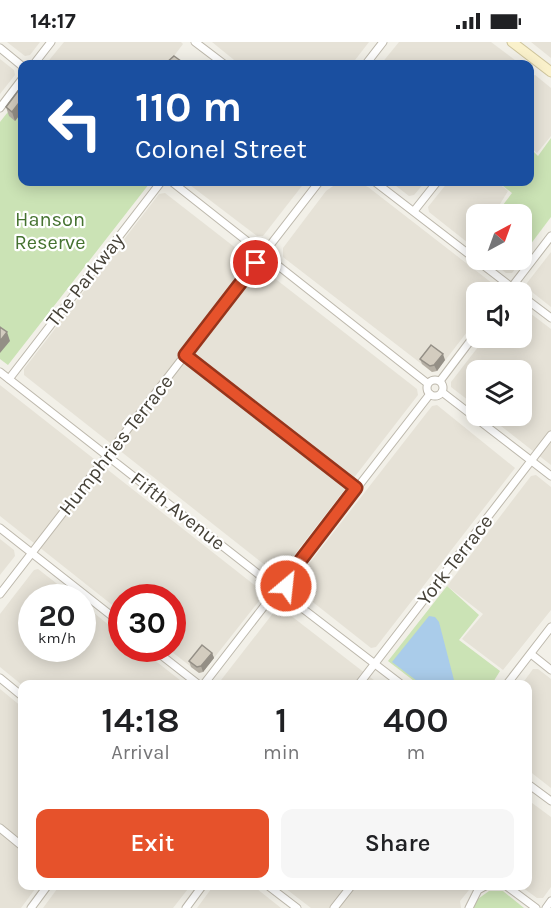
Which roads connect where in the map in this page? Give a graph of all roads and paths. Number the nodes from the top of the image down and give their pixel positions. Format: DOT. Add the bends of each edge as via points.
graph roads {
  1 [pos="51,42"];
  2 [pos="196,42"];
  3 [pos="383,42"];
  4 [pos="512,42"];
  5 [pos="0,48"];
  6 [pos="36,60"];
  7 [pos="219,60"];
  8 [pos="369,60"];
  9 [pos="529,60"];
  10 [pos="18,62"];
  11 [pos="534,63"];
  12 [pos="551,72"];
  13 [pos="18,84"];
  14 [pos="0,108"];
  15 [pos="158,186"];
  16 [pos="177,186"];
  17 [pos="317,186"];
  18 [pos="380,186"];
  19 [pos="434,186"];
  20 [pos="414,211"];
  21 [pos="551,236"];
  22 [pos="263,255"];
  23 [pos="501,282"];
  24 [pos="518,282"];
  25 [pos="532,304"];
  26 [pos="551,318"];
  27 [pos="466,347"];
  28 [pos="185,355"];
  29 [pos="0,372"];
  30 [pos="9,379"];
  31 [pos="440,381"];
  32 [pos="427,383"];
  33 [pos="442,392"];
  34 [pos="430,394"];
  35 [pos="551,435"];
  36 [pos="108,455"];
  37 [pos="531,461"];
  38 [pos="551,476"];
  39 [pos="356,488"];
  40 [pos="0,528"];
  41 [pos="32,553"];
  42 [pos="284,582"];
  43 [pos="272,584"];
  44 [pos="0,594"];
  45 [pos="285,595"];
  46 [pos="272,596"];
  47 [pos="108,613"];
  48 [pos="551,627"];
  49 [pos="531,654"];
  50 [pos="170,662"];
  51 [pos="375,664"];
  52 [pos="551,670"];
  53 [pos="0,678"];
  54 [pos="193,680"];
  55 [pos="207,680"];
  56 [pos="362,680"];
  57 [pos="396,680"];
  58 [pos="510,680"];
  59 [pos="18,693"];
  60 [pos="532,787"];
  61 [pos="551,801"];
  62 [pos="0,828"];
  63 [pos="18,843"];
  64 [pos="44,890"];
  65 [pos="199,890"];
  66 [pos="274,890"];
  67 [pos="348,890"];
  68 [pos="478,890"];
  69 [pos="512,890"];
  70 [pos="551,901"];
  71 [pos="31,908"];
  72 [pos="186,908"];
  73 [pos="297,908"];
  74 [pos="334,908"];
  75 [pos="469,908"];
  76 [pos="536,908"];
  77 [pos="546,908"];
  1 -- 6 [label="street"];
  2 -- 7 [label="street"];
  3 -- 8 [label="street"];
  4 -- 9 [label="street"];
  5 -- 10 [label="street"];
  11 -- 12 [label="street"];
  13 -- 14 [label="street"];
  15 -- 30 [label="street, The Parkway"];
  16 -- 22 [label="street"];
  17 -- 22 [label="street, Humphries Terrace"];
  18 -- 20 [label="street"];
  19 -- 20 [label="street"];
  20 -- 23 [label="street"];
  21 -- 24 [label="street"];
  22 -- 28 [label="street, Humphries Terrace"];
  22 -- 32 [label="street"];
  25 -- 26 [label="street"];
  27 -- 31 [label="street"];
  28 -- 36 [label="street, Humphries Terrace"];
  28 -- 39 [label="street"];
  29 -- 30 [label="street, Fifth Avenue"];
  30 -- 36 [label="street, Fifth Avenue"];
  31 -- 32 [label="street"];
  31 -- 33 [label="street"];
  32 -- 34 [label="street"];
  33 -- 34 [label="street"];
  33 -- 37 [label="street"];
  34 -- 39 [label="street"];
  35 -- 37 [label="street, York Terrace"];
  36 -- 41 [label="street, Humphries Terrace"];
  36 -- 43 [label="street, Fifth Avenue"];
  37 -- 38 [label="street"];
  37 -- 51 [label="street, York Terrace"];
  39 -- 42 [label="street"];
  40 -- 41 [label="street"];
  41 -- 44 [label="street, Humphries Terrace"];
  41 -- 47 [label="street"];
  42 -- 43 [label="street"];
  42 -- 45 [label="street"];
  43 -- 46 [label="street"];
  45 -- 46 [label="street" via="279,599"];
  45 -- 51 [label="street"];
  46 -- 55 [label="street"];
  48 -- 49 [label="street"];
  49 -- 52 [label="street"];
  49 -- 58 [label="street"];
  50 -- 54 [label="street"];
  51 -- 56 [label="street, York Terrace"];
  51 -- 57 [label="street"];
  53 -- 59 [label="street"];
  60 -- 61 [label="street"];
  62 -- 63 [label="street"];
  64 -- 71 [label="street"];
  65 -- 72 [label="street"];
  66 -- 73 [label="street"];
  67 -- 74 [label="street"];
  68 -- 75 [label="street"];
  69 -- 76 [label="street"];
  70 -- 77 [label="street"];
}
